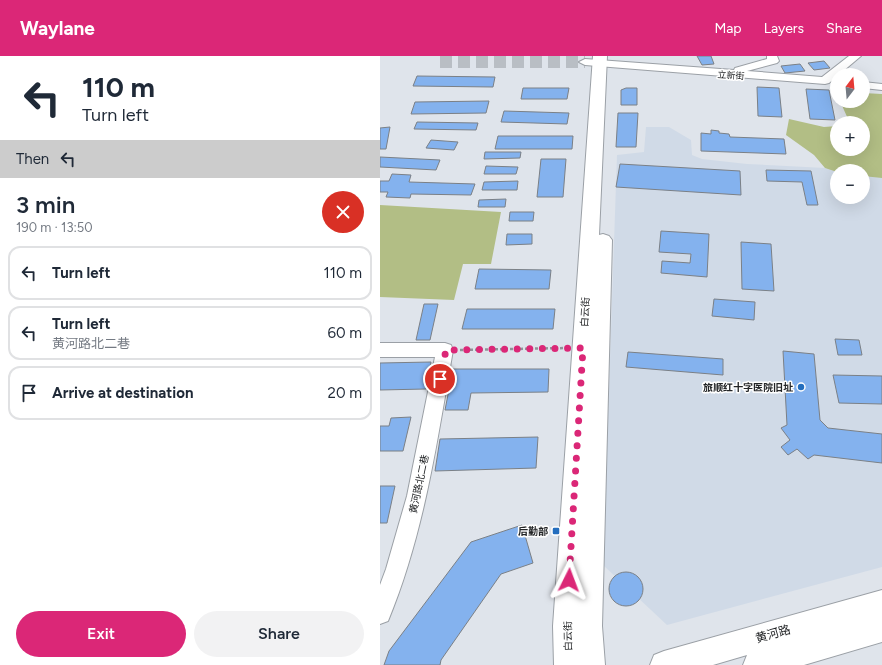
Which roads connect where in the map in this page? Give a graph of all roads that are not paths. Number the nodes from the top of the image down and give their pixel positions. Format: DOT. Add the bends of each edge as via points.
graph roads {
  1 [pos="772,56"];
  2 [pos="856,56"];
  3 [pos="601,61"];
  4 [pos="717,74"];
  5 [pos="824,81"];
  6 [pos="830,81"];
  7 [pos="870,86"];
  8 [pos="882,87"];
  9 [pos="380,350"];
  10 [pos="882,603"];
  11 [pos="380,614"];
  12 [pos="882,628"];
  13 [pos="568,665"];
  14 [pos="591,665"];
  15 [pos="664,665"];
  16 [pos="757,665"];
  1 -- 4 [label="street" via="773,60 755,66"];
  2 -- 5 [label="street"];
  3 -- 4 [label="street, 立新街"];
  3 -- 13 [label="main road, 白云街" via="567,626"];
  3 -- 14 [label="main road, 白云街" via="588,626"];
  4 -- 5 [label="street, 立新街"];
  5 -- 6 [label="street, 立新街"];
  7 -- 8 [label="street"];
  9 -- 11 [label="street, 黄河路北二巷" via="446,350 417,496 397,569"];
  10 -- 15 [label="main road, 黄河路"];
  12 -- 16 [label="main road"];
}
